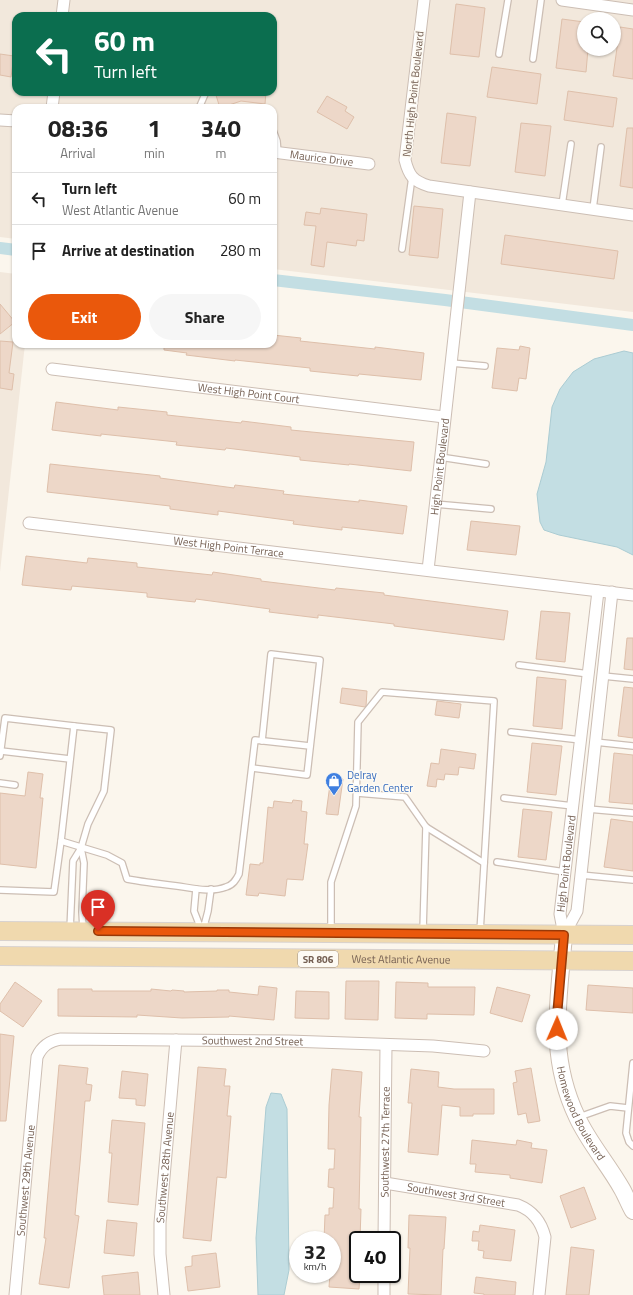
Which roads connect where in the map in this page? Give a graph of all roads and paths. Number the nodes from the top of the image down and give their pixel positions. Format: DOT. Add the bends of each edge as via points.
graph roads {
  1 [pos="64,0"];
  2 [pos="424,0"];
  3 [pos="508,0"];
  4 [pos="541,0"];
  5 [pos="562,0"];
  6 [pos="586,2"];
  7 [pos="617,4"];
  8 [pos="633,10"];
  9 [pos="62,12"];
  10 [pos="499,54"];
  11 [pos="533,59"];
  12 [pos="0,120"];
  13 [pos="12,121"];
  14 [pos="571,144"];
  15 [pos="601,146"];
  16 [pos="277,153"];
  17 [pos="369,164"];
  18 [pos="416,180"];
  19 [pos="470,192"];
  20 [pos="562,205"];
  21 [pos="593,209"];
  22 [pos="633,215"];
  23 [pos="402,249"];
  24 [pos="451,363"];
  25 [pos="485,366"];
  26 [pos="52,369"];
  27 [pos="444,417"];
  28 [pos="440,457"];
  29 [pos="486,464"];
  30 [pos="435,504"];
  31 [pos="491,510"];
  32 [pos="29,524"];
  33 [pos="428,570"];
  34 [pos="598,590"];
  35 [pos="612,592"];
  36 [pos="633,595"];
  37 [pos="519,665"];
  38 [pos="589,674"];
  39 [pos="603,676"];
  40 [pos="633,679"];
  41 [pos="74,726"];
  42 [pos="511,732"];
  43 [pos="581,740"];
  44 [pos="262,741"];
  45 [pos="596,742"];
  46 [pos="310,746"];
  47 [pos="633,746"];
  48 [pos="0,754"];
  49 [pos="70,758"];
  50 [pos="252,768"];
  51 [pos="0,783"];
  52 [pos="15,785"];
  53 [pos="356,794"];
  54 [pos="504,798"];
  55 [pos="573,806"];
  56 [pos="588,809"];
  57 [pos="633,813"];
  58 [pos="426,827"];
  59 [pos="61,841"];
  60 [pos="81,848"];
  61 [pos="497,862"];
  62 [pos="484,863"];
  63 [pos="565,872"];
  64 [pos="581,875"];
  65 [pos="633,880"];
  66 [pos="196,889"];
  67 [pos="211,889"];
  68 [pos="0,890"];
  69 [pos="0,930"];
  70 [pos="77,931"];
  71 [pos="202,932"];
  72 [pos="331,933"];
  73 [pos="422,934"];
  74 [pos="480,934"];
  75 [pos="564,935"];
  76 [pos="633,935"];
  77 [pos="0,956"];
  78 [pos="201,958"];
  79 [pos="562,960"];
  80 [pos="633,961"];
  81 [pos="176,1040"];
  82 [pos="386,1045"];
  83 [pos="484,1052"];
  84 [pos="633,1063"];
  85 [pos="36,1065"];
  86 [pos="628,1108"];
  87 [pos="577,1118"];
  88 [pos="633,1146"];
  89 [pos="385,1183"];
  90 [pos="633,1211"];
  91 [pos="384,1231"];
  92 [pos="384,1283"];
  93 [pos="15,1295"];
  94 [pos="164,1295"];
  95 [pos="384,1295"];
  96 [pos="539,1295"];
  1 -- 9 [label="street"];
  2 -- 18 [label="street, North High Point Boulevard" via="405,160 408,171"];
  3 -- 10 [label="lane"];
  4 -- 11 [label="lane"];
  5 -- 6 [label="street"];
  6 -- 7 [label="street"];
  7 -- 8 [label="street"];
  12 -- 13 [label="street"];
  14 -- 20 [label="lane"];
  15 -- 21 [label="lane"];
  16 -- 17 [label="street, Maurice Drive"];
  18 -- 19 [label="street" via="429,186"];
  18 -- 23 [label="lane"];
  19 -- 20 [label="street"];
  19 -- 24 [label="street, High Point Boulevard"];
  20 -- 21 [label="street"];
  21 -- 22 [label="street"];
  24 -- 25 [label="lane"];
  24 -- 27 [label="street, High Point Boulevard"];
  26 -- 27 [label="street, West High Point Court"];
  27 -- 28 [label="street, High Point Boulevard"];
  28 -- 29 [label="lane"];
  28 -- 30 [label="street, High Point Boulevard"];
  30 -- 31 [label="lane"];
  30 -- 33 [label="street, High Point Boulevard"];
  32 -- 33 [label="street, West High Point Terrace"];
  33 -- 34 [label="street"];
  34 -- 35 [label="street"];
  34 -- 38 [label="street, High Point Boulevard"];
  35 -- 36 [label="street"];
  35 -- 39 [label="street, High Point Boulevard"];
  37 -- 38 [label="lane"];
  38 -- 43 [label="street, High Point Boulevard"];
  39 -- 40 [label="lane"];
  39 -- 45 [label="street, High Point Boulevard"];
  41 -- 48 [label="lane" via="5,718"];
  41 -- 49 [label="lane"];
  41 -- 60 [label="lane" via="111,730 104,791 88,824"];
  42 -- 43 [label="lane"];
  43 -- 55 [label="street, High Point Boulevard"];
  44 -- 46 [label="lane"];
  44 -- 46 [label="lane" via="271,654 320,660"];
  44 -- 50 [label="lane" via="255,740"];
  45 -- 47 [label="lane"];
  45 -- 56 [label="street, High Point Boulevard"];
  46 -- 50 [label="lane" via="307,775"];
  48 -- 49 [label="lane"];
  49 -- 59 [label="lane"];
  50 -- 67 [label="lane" via="239,874 227,887"];
  51 -- 52 [label="lane"];
  53 -- 58 [label="lane" via="405,797"];
  53 -- 62 [label="lane" via="358,722 382,692 494,701"];
  53 -- 72 [label="lane" via="356,806 331,882"];
  54 -- 55 [label="lane"];
  55 -- 63 [label="street, High Point Boulevard"];
  56 -- 57 [label="lane"];
  56 -- 64 [label="street, High Point Boulevard"];
  58 -- 62 [label="lane"];
  58 -- 73 [label="lane"];
  59 -- 60 [label="lane"];
  59 -- 68 [label="lane" via="54,892"];
  60 -- 66 [label="lane" via="107,855 122,863 127,879"];
  60 -- 70 [label="lane" via="84,863 82,912"];
  60 -- 70 [label="lane" via="73,861"];
  61 -- 63 [label="lane"];
  62 -- 74 [label="lane"];
  63 -- 75 [label="street, High Point Boulevard" via="560,914"];
  64 -- 65 [label="lane"];
  64 -- 75 [label="street, High Point Boulevard" via="577,911"];
  66 -- 67 [label="lane"];
  66 -- 71 [label="lane" via="194,911"];
  67 -- 71 [label="lane"];
  69 -- 70 [label="main road"];
  70 -- 71 [label="main road"];
  71 -- 72 [label="main road"];
  71 -- 78 [label="main road"];
  72 -- 73 [label="main road"];
  73 -- 74 [label="main road"];
  74 -- 75 [label="main road"];
  75 -- 76 [label="main road"];
  75 -- 79 [label="street, Homewood Boulevard"];
  77 -- 78 [label="main road, West Atlantic Avenue / SR 806"];
  78 -- 79 [label="main road, West Atlantic Avenue / SR 806"];
  79 -- 80 [label="main road, West Atlantic Avenue / SR 806"];
  79 -- 87 [label="street, Homewood Boulevard" via="557,1043 560,1068"];
  81 -- 82 [label="street, Southwest 2nd Street"];
  81 -- 85 [label="street, Southwest 2nd Street" via="53,1040 40,1050"];
  81 -- 94 [label="street, Southwest 28th Avenue" via="160,1223"];
  82 -- 83 [label="street, Southwest 2nd Street" via="433,1046"];
  82 -- 89 [label="street, Southwest 27th Terrace"];
  84 -- 86 [label="lane"];
  85 -- 93 [label="street, Southwest 29th Avenue"];
  86 -- 87 [label="lane" via="610,1106"];
  86 -- 88 [label="lane" via="626,1133"];
  87 -- 90 [label="street, Homewood Boulevard"];
  89 -- 91 [label="street, Southwest 27th Terrace"];
  89 -- 96 [label="street, Southwest 3rd Street" via="526,1208 539,1220 545,1237"];
  92 -- 95 [label="street"];
}
